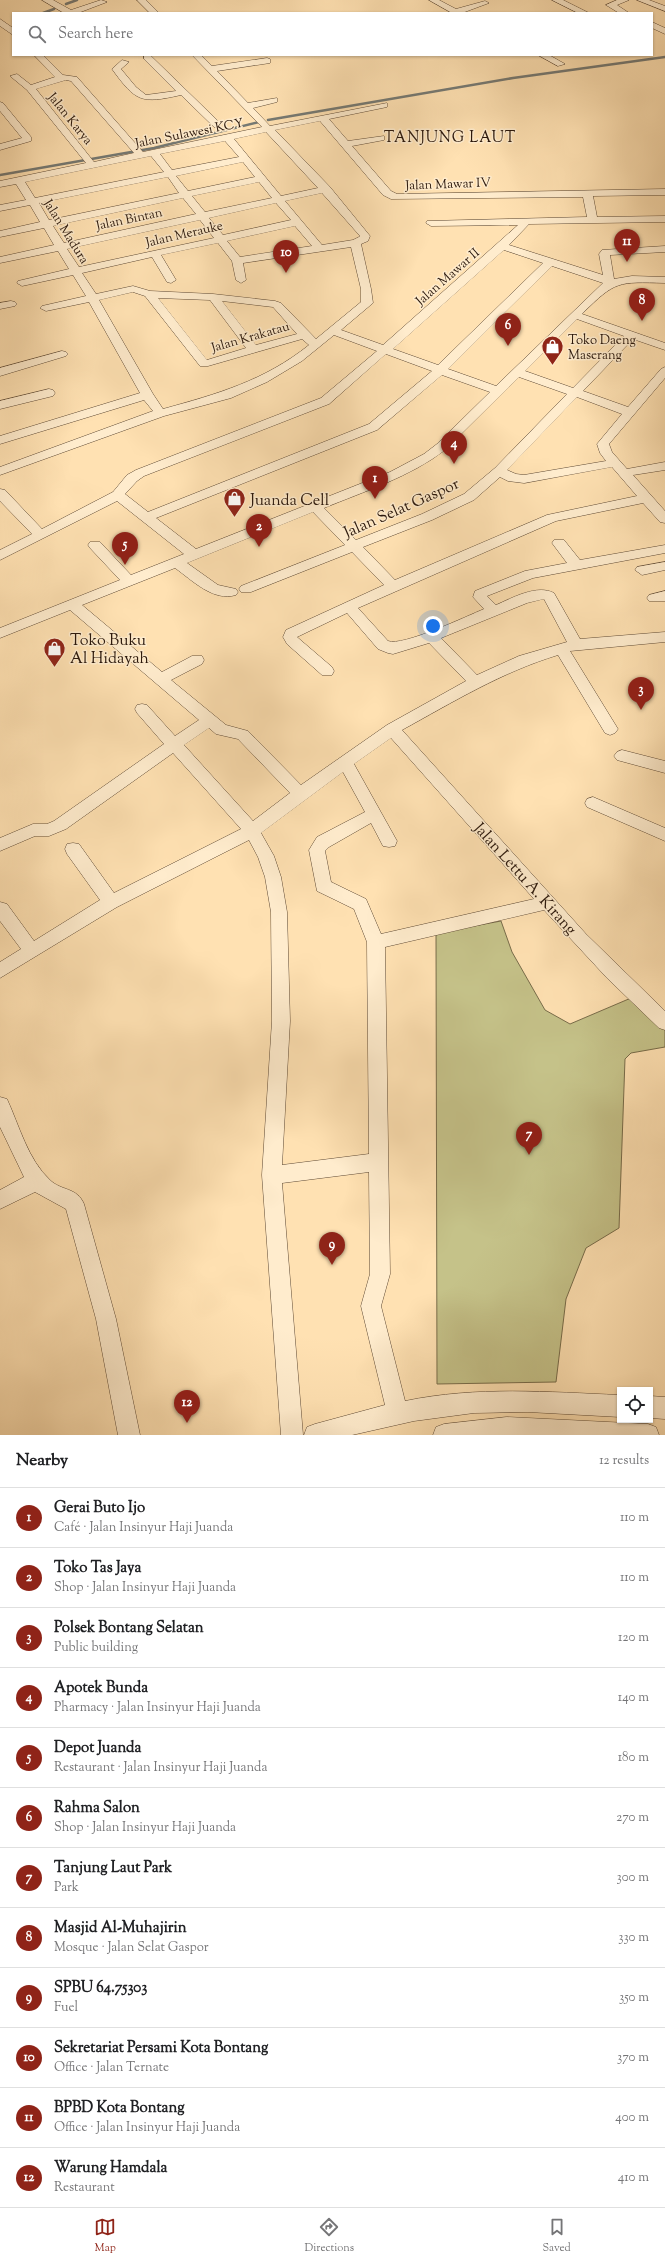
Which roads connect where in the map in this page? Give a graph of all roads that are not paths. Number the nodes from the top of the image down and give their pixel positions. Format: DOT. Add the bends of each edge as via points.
graph roads {
  1 [pos="46,0"];
  2 [pos="142,0"];
  3 [pos="433,0"];
  4 [pos="556,0"];
  5 [pos="624,0"];
  6 [pos="641,0"];
  7 [pos="103,2"];
  8 [pos="612,2"];
  9 [pos="485,3"];
  10 [pos="93,5"];
  11 [pos="665,9"];
  12 [pos="106,11"];
  13 [pos="69,12"];
  14 [pos="73,12"];
  15 [pos="153,12"];
  16 [pos="457,12"];
  17 [pos="583,12"];
  18 [pos="623,12"];
  19 [pos="0,22"];
  20 [pos="653,25"];
  21 [pos="12,31"];
  22 [pos="665,31"];
  23 [pos="39,56"];
  24 [pos="118,56"];
  25 [pos="152,56"];
  26 [pos="197,56"];
  27 [pos="544,56"];
  28 [pos="267,61"];
  29 [pos="125,62"];
  30 [pos="561,64"];
  31 [pos="211,69"];
  32 [pos="14,76"];
  33 [pos="61,78"];
  34 [pos="30,88"];
  35 [pos="182,92"];
  36 [pos="274,100"];
  37 [pos="0,105"];
  38 [pos="384,105"];
  39 [pos="247,106"];
  40 [pos="323,118"];
  41 [pos="217,125"];
  42 [pos="270,129"];
  43 [pos="228,138"];
  44 [pos="381,138"];
  45 [pos="346,144"];
  46 [pos="0,147"];
  47 [pos="139,153"];
  48 [pos="154,153"];
  49 [pos="244,159"];
  50 [pos="90,162"];
  51 [pos="170,173"];
  52 [pos="262,178"];
  53 [pos="18,180"];
  54 [pos="1,183"];
  55 [pos="326,189"];
  56 [pos="665,192"];
  57 [pos="587,193"];
  58 [pos="186,194"];
  59 [pos="280,199"];
  60 [pos="32,201"];
  61 [pos="0,208"];
  62 [pos="203,216"];
  63 [pos="665,219"];
  64 [pos="593,220"];
  65 [pos="527,221"];
  66 [pos="298,222"];
  67 [pos="430,223"];
  68 [pos="46,224"];
  69 [pos="0,234"];
  70 [pos="220,239"];
  71 [pos="354,244"];
  72 [pos="502,246"];
  73 [pos="60,247"];
  74 [pos="319,248"];
  75 [pos="665,249"];
  76 [pos="155,254"];
  77 [pos="0,260"];
  78 [pos="237,261"];
  79 [pos="551,261"];
  80 [pos="76,272"];
  81 [pos="172,280"];
  82 [pos="241,280"];
  83 [pos="665,280"];
  84 [pos="611,281"];
  85 [pos="22,283"];
  86 [pos="149,294"];
  87 [pos="92,297"];
  88 [pos="213,297"];
  89 [pos="46,308"];
  90 [pos="575,315"];
  91 [pos="334,331"];
  92 [pos="304,335"];
  93 [pos="630,336"];
  94 [pos="316,345"];
  95 [pos="665,347"];
  96 [pos="253,349"];
  97 [pos="384,349"];
  98 [pos="62,354"];
  99 [pos="439,369"];
  100 [pos="665,371"];
  101 [pos="0,372"];
  102 [pos="517,372"];
  103 [pos="497,391"];
  104 [pos="49,393"];
  105 [pos="575,393"];
  106 [pos="147,394"];
  107 [pos="0,405"];
  108 [pos="160,412"];
  109 [pos="628,412"];
  110 [pos="0,440"];
  111 [pos="615,463"];
  112 [pos="665,466"];
  113 [pos="0,471"];
  114 [pos="499,471"];
  115 [pos="625,473"];
  116 [pos="0,493"];
  117 [pos="118,495"];
  118 [pos="646,498"];
  119 [pos="316,507"];
  120 [pos="5,508"];
  121 [pos="148,517"];
  122 [pos="665,519"];
  123 [pos="40,534"];
  124 [pos="559,543"];
  125 [pos="95,545"];
  126 [pos="355,547"];
  127 [pos="665,550"];
  128 [pos="194,554"];
  129 [pos="0,556"];
  130 [pos="176,562"];
  131 [pos="576,565"];
  132 [pos="665,566"];
  133 [pos="642,570"];
  134 [pos="129,580"];
  135 [pos="393,586"];
  136 [pos="246,589"];
  137 [pos="231,592"];
  138 [pos="72,604"];
  139 [pos="349,606"];
  140 [pos="494,611"];
  141 [pos="0,633"];
  142 [pos="431,636"];
  143 [pos="665,637"];
  144 [pos="569,646"];
  145 [pos="197,660"];
  146 [pos="327,671"];
  147 [pos="161,679"];
  148 [pos="476,683"];
  149 [pos="142,709"];
  150 [pos="209,720"];
  151 [pos="392,729"];
  152 [pos="610,729"];
  153 [pos="174,744"];
  154 [pos="622,756"];
  155 [pos="345,761"];
  156 [pos="665,767"];
  157 [pos="300,794"];
  158 [pos="593,803"];
  159 [pos="374,814"];
  160 [pos="252,831"];
  161 [pos="665,835"];
  162 [pos="389,841"];
  163 [pos="0,845"];
  164 [pos="73,849"];
  165 [pos="111,902"];
  166 [pos="548,902"];
  167 [pos="1,909"];
  168 [pos="376,942"];
  169 [pos="32,951"];
  170 [pos="0,971"];
  171 [pos="665,1022"];
  172 [pos="0,1105"];
  173 [pos="378,1162"];
  174 [pos="272,1175"];
  175 [pos="38,1180"];
  176 [pos="0,1200"];
  177 [pos="617,1406"];
  178 [pos="653,1407"];
  179 [pos="665,1408"];
  180 [pos="398,1413"];
  181 [pos="129,1435"];
  182 [pos="292,1435"];
  183 [pos="315,1435"];
  184 [pos="444,1435"];
  185 [pos="648,1435"];
  1 -- 13 [label="street"];
  2 -- 15 [label="street"];
  3 -- 16 [label="street"];
  4 -- 17 [label="street"];
  5 -- 8 [label="street"];
  6 -- 11 [label="street"];
  7 -- 10 [label="street"];
  8 -- 18 [label="street" via="610,6"];
  9 -- 16 [label="street"];
  10 -- 12 [label="street"];
  10 -- 14 [label="street"];
  19 -- 21 [label="street"];
  20 -- 22 [label="street"];
  23 -- 33 [label="street"];
  24 -- 29 [label="street"];
  25 -- 29 [label="street"];
  25 -- 35 [label="street"];
  26 -- 31 [label="street"];
  27 -- 30 [label="street"];
  28 -- 31 [label="street"];
  29 -- 35 [label="street" via="116,69 141,98 149,99"];
  31 -- 39 [label="street"];
  32 -- 34 [label="street, Jalan Karya"];
  33 -- 34 [label="street"];
  33 -- 47 [label="street" via="74,79"];
  34 -- 50 [label="street, Jalan Karya"];
  35 -- 41 [label="street"];
  36 -- 39 [label="street"];
  37 -- 46 [label="street" via="28,139"];
  38 -- 40 [label="street, Jalan Sulawesi KCY"];
  39 -- 42 [label="street"];
  40 -- 42 [label="street, Jalan Sulawesi KCY"];
  40 -- 45 [label="street, Jalan Mawar IV"];
  42 -- 43 [label="street, Jalan Sulawesi KCY"];
  42 -- 55 [label="street"];
  43 -- 48 [label="street, Jalan Sulawesi KCY"];
  43 -- 49 [label="street"];
  44 -- 45 [label="street"];
  45 -- 57 [label="street, Jalan Mawar IV" via="388,193 395,197"];
  47 -- 48 [label="street, Jalan Sulawesi KCY"];
  47 -- 50 [label="street, Jalan Sulawesi KCY"];
  48 -- 51 [label="street"];
  49 -- 51 [label="street"];
  49 -- 52 [label="street"];
  50 -- 53 [label="street, Jalan Sulawesi KCY"];
  51 -- 58 [label="street"];
  51 -- 60 [label="street"];
  52 -- 58 [label="street"];
  52 -- 59 [label="street"];
  53 -- 54 [label="street, Jalan Sulawesi KCY"];
  53 -- 60 [label="street, Jalan Madura"];
  55 -- 59 [label="street, Jalan Bintan"];
  55 -- 71 [label="street" via="365,236 364,240"];
  56 -- 57 [label="street, Jalan Mawar IV"];
  57 -- 64 [label="street"];
  58 -- 62 [label="street"];
  58 -- 68 [label="street"];
  59 -- 62 [label="street, Jalan Bintan"];
  59 -- 66 [label="street"];
  60 -- 61 [label="street"];
  60 -- 68 [label="street, Jalan Madura"];
  62 -- 70 [label="street"];
  62 -- 73 [label="street, Jalan Bintan"];
  63 -- 64 [label="street"];
  64 -- 65 [label="street"];
  65 -- 67 [label="street"];
  65 -- 72 [label="street, Jalan Mawar II"];
  66 -- 70 [label="street, Jalan Merauke"];
  66 -- 74 [label="street"];
  68 -- 69 [label="street"];
  68 -- 73 [label="street, Jalan Madura"];
  70 -- 76 [label="street, Jalan Merauke"];
  70 -- 78 [label="street"];
  71 -- 74 [label="street"];
  71 -- 91 [label="street" via="366,289 367,303"];
  72 -- 79 [label="street"];
  72 -- 97 [label="street, Jalan Mawar II"];
  73 -- 77 [label="street, Jalan Bintan"];
  73 -- 80 [label="street, Jalan Madura"];
  74 -- 78 [label="street"];
  75 -- 84 [label="street" via="606,252 604,255"];
  76 -- 80 [label="street, Jalan Merauke"];
  76 -- 81 [label="street"];
  78 -- 82 [label="street"];
  79 -- 84 [label="street"];
  79 -- 99 [label="street"];
  80 -- 85 [label="street, Jalan Merauke"];
  80 -- 87 [label="street, Jalan Madura"];
  83 -- 84 [label="street"];
  84 -- 90 [label="street"];
  86 -- 87 [label="street" via="129,290"];
  86 -- 88 [label="street"];
  86 -- 96 [label="street, Jalan Krakatau" via="204,364"];
  87 -- 89 [label="street"];
  87 -- 106 [label="street, Jalan Madura"];
  88 -- 92 [label="street" via="277,305"];
  88 -- 96 [label="street"];
  90 -- 93 [label="street"];
  90 -- 102 [label="street"];
  91 -- 94 [label="street"];
  91 -- 97 [label="street"];
  92 -- 94 [label="street"];
  92 -- 96 [label="street, Jalan Krakatau"];
  93 -- 95 [label="street"];
  93 -- 105 [label="street, Jalan Selat Gaspor"];
  94 -- 108 [label="street" via="287,366 246,387 227,395"];
  97 -- 99 [label="street"];
  97 -- 117 [label="street, Jalan Mawar II" via="325,401 140,473 132,478"];
  98 -- 101 [label="street"];
  99 -- 103 [label="street"];
  99 -- 121 [label="street" via="373,428"];
  100 -- 109 [label="street"];
  102 -- 103 [label="street"];
  102 -- 105 [label="street"];
  103 -- 119 [label="street" via="428,458"];
  104 -- 107 [label="street"];
  105 -- 109 [label="street"];
  105 -- 114 [label="street, Jalan Selat Gaspor"];
  106 -- 108 [label="street, Jalan Madura"];
  106 -- 110 [label="street"];
  108 -- 113 [label="street"];
  109 -- 111 [label="street" via="603,444 606,453"];
  111 -- 114 [label="street" via="524,479 513,478"];
  111 -- 115 [label="street"];
  112 -- 115 [label="street"];
  114 -- 126 [label="street, Jalan Selat Gaspor" via="459,503"];
  115 -- 118 [label="street"];
  116 -- 120 [label="street"];
  117 -- 121 [label="street"];
  117 -- 123 [label="street"];
  118 -- 122 [label="street"];
  118 -- 135 [label="street" via="552,518"];
  119 -- 126 [label="street"];
  119 -- 128 [label="street"];
  120 -- 123 [label="street"];
  121 -- 128 [label="street"];
  123 -- 129 [label="street"];
  124 -- 131 [label="street"];
  125 -- 134 [label="street"];
  126 -- 135 [label="street"];
  126 -- 136 [label="street, Jalan Selat Gaspor"];
  127 -- 131 [label="street"];
  128 -- 130 [label="street"];
  130 -- 134 [label="street"];
  130 -- 137 [label="street" via="214,589"];
  131 -- 140 [label="street" via="530,574 482,592 480,597"];
  132 -- 133 [label="street"];
  134 -- 138 [label="street"];
  135 -- 139 [label="street"];
  138 -- 141 [label="street"];
  138 -- 147 [label="street"];
  139 -- 142 [label="street" via="389,649 400,648"];
  139 -- 146 [label="street" via="296,629 290,637"];
  140 -- 142 [label="street"];
  140 -- 144 [label="street" via="523,599 545,594 549,596"];
  142 -- 148 [label="street"];
  143 -- 144 [label="street"];
  144 -- 148 [label="street" via="508,666"];
  144 -- 152 [label="street"];
  145 -- 147 [label="street"];
  147 -- 150 [label="street"];
  148 -- 151 [label="street"];
  149 -- 153 [label="street"];
  150 -- 153 [label="street"];
  150 -- 157 [label="street" via="227,733 243,735"];
  151 -- 155 [label="street"];
  151 -- 166 [label="street, Jalan Lettu A. Kirang"];
  153 -- 160 [label="street"];
  153 -- 163 [label="street" via="60,825 49,830 33,830"];
  154 -- 156 [label="street"];
  155 -- 157 [label="street"];
  155 -- 159 [label="street"];
  157 -- 160 [label="street"];
  158 -- 161 [label="street"];
  159 -- 162 [label="street"];
  159 -- 168 [label="street" via="323,842 317,850 323,886 360,904"];
  160 -- 165 [label="street"];
  160 -- 174 [label="street" via="266,856 273,877 279,912 281,1021"];
  164 -- 165 [label="street"];
  165 -- 169 [label="street"];
  166 -- 168 [label="street"];
  166 -- 171 [label="street, Jalan Lettu A. Kirang" via="608,968"];
  167 -- 169 [label="street"];
  168 -- 173 [label="street"];
  169 -- 170 [label="street"];
  172 -- 175 [label="street"];
  173 -- 174 [label="street"];
  173 -- 180 [label="street" via="380,1274 371,1306"];
  174 -- 182 [label="street"];
  175 -- 176 [label="street"];
  175 -- 181 [label="street" via="49,1191 65,1195 74,1204 99,1289 124,1399"];
  177 -- 180 [label="street" via="473,1402"];
  178 -- 179 [label="street"];
  180 -- 183 [label="street"];
  184 -- 185 [label="street" via="507,1428"];
}
